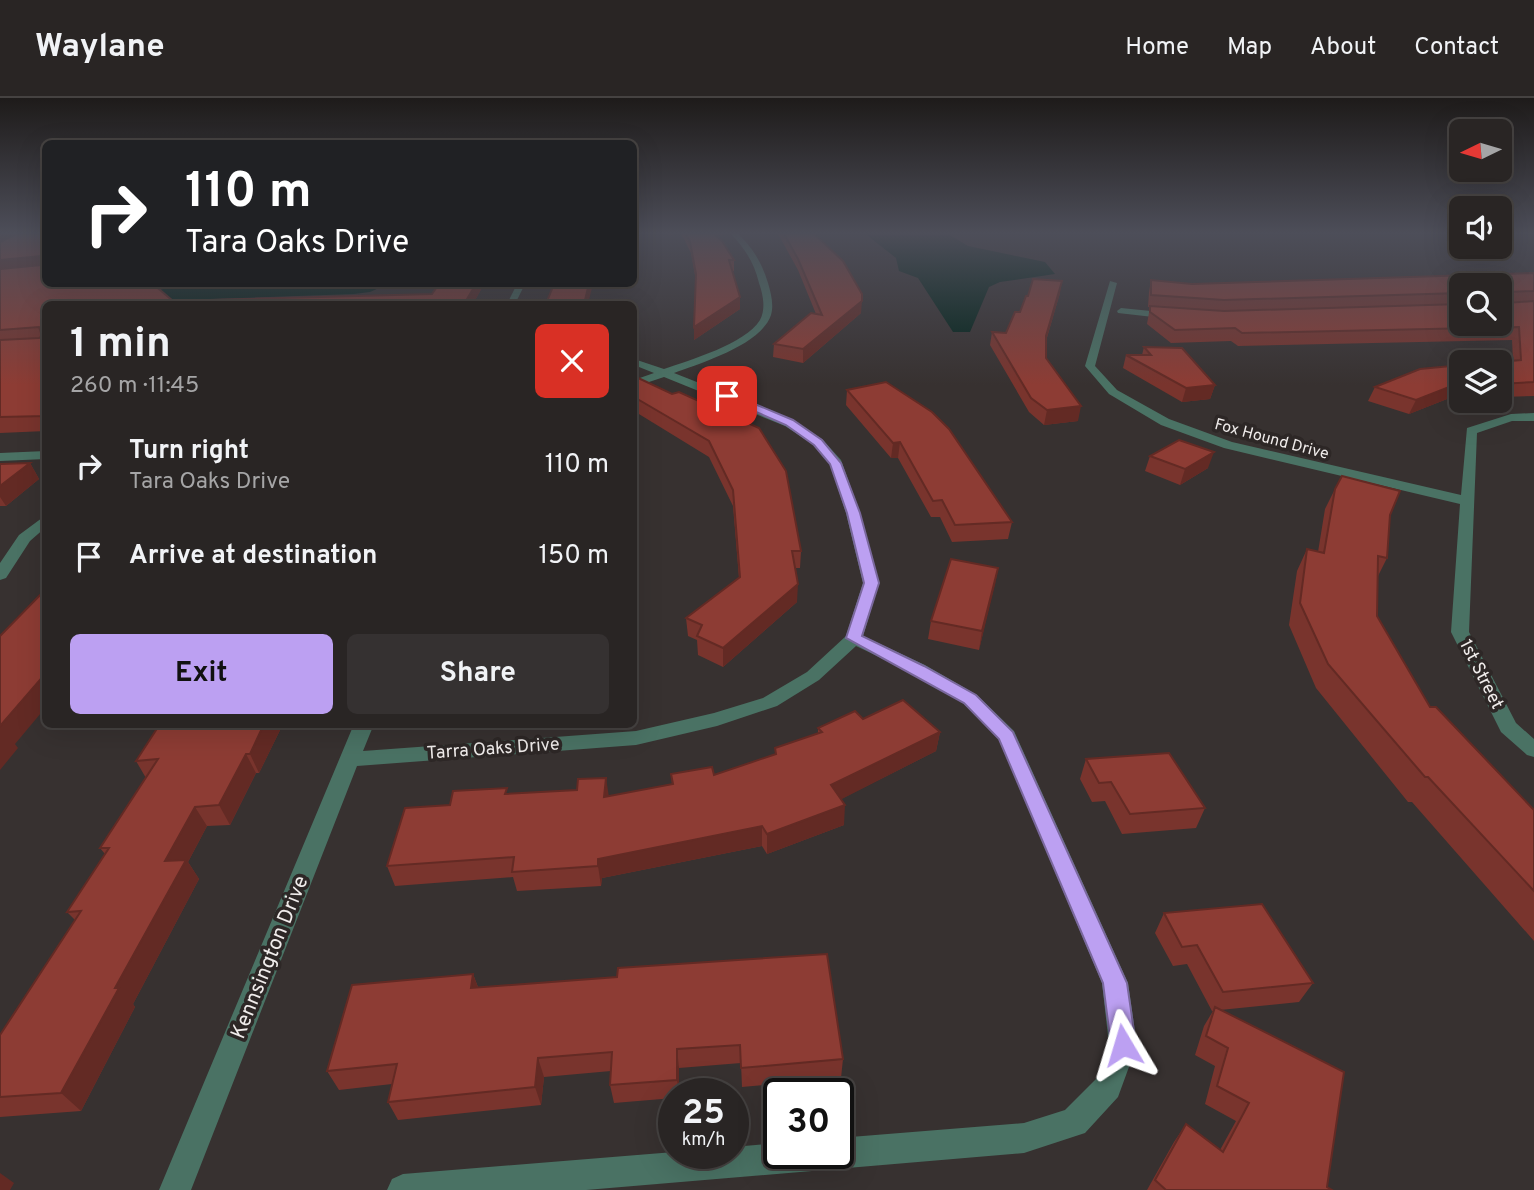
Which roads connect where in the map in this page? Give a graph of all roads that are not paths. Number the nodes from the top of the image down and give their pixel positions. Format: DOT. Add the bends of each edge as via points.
graph roads {
  1 [pos="761,283"];
  2 [pos="1113,284"];
  3 [pos="1121,311"];
  4 [pos="1185,316"];
  5 [pos="637,363"];
  6 [pos="661,373"];
  7 [pos="637,383"];
  8 [pos="1534,417"];
  9 [pos="42,456"];
  10 [pos="0,457"];
  11 [pos="1467,502"];
  12 [pos="42,522"];
  13 [pos="0,575"];
  14 [pos="854,638"];
  15 [pos="362,728"];
  16 [pos="1534,750"];
  17 [pos="350,759"];
  18 [pos="854,1152"];
  19 [pos="763,1159"];
  20 [pos="175,1190"];
  21 [pos="403,1190"];
  1 -- 6 [label="street" via="769,309 762,325 727,348"];
  2 -- 11 [label="street, Fox Hound Drive" via="1090,366 1113,392 1166,422 1228,445"];
  3 -- 4 [label="street"];
  5 -- 6 [label="street"];
  6 -- 7 [label="street"];
  6 -- 14 [label="street" via="789,423 818,442 836,463 872,583"];
  8 -- 11 [label="street, 1st Street" via="1511,418 1471,431"];
  9 -- 10 [label="street"];
  11 -- 16 [label="street, 1st Street" via="1460,632 1508,727"];
  12 -- 13 [label="street" via="24,538"];
  14 -- 17 [label="street, Tarra Oaks Drive" via="813,676 771,702 717,719 636,738"];
  14 -- 18 [label="street" via="970,699 1007,736 1115,983 1123,1045 1108,1087 1074,1122 1024,1138"];
  15 -- 17 [label="street, Kennsington Drive"];
  17 -- 20 [label="street, Kennsington Drive"];
  19 -- 21 [label="street"];
}
